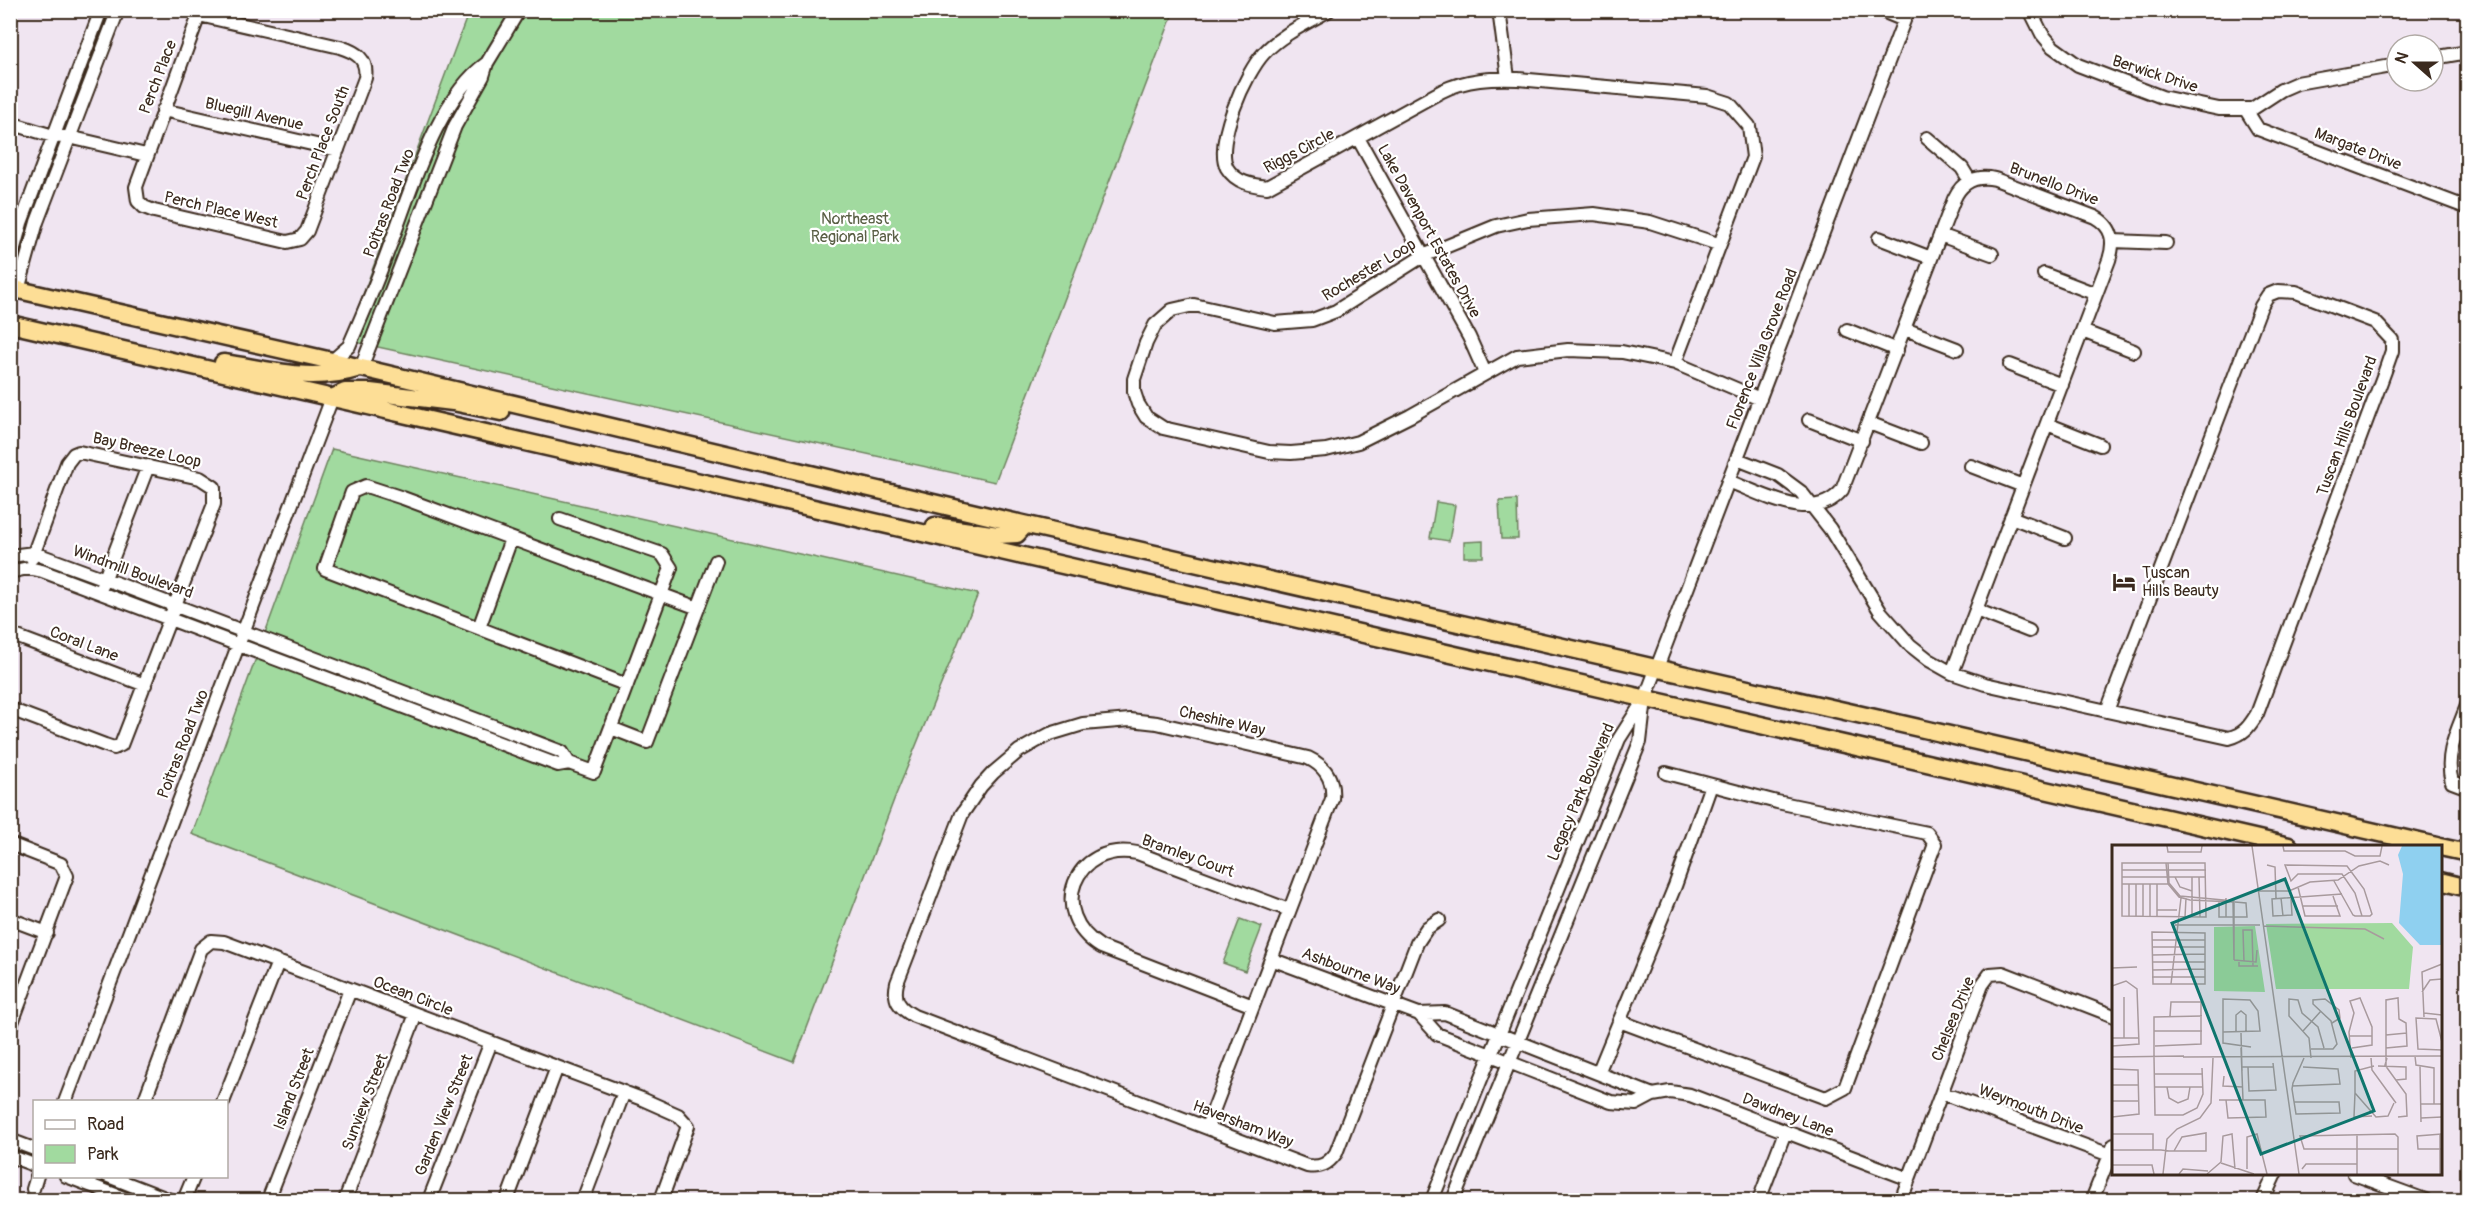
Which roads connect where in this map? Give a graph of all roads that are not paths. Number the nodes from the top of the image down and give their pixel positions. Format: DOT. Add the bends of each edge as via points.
graph roads {
  1 [pos="101,10"];
  2 [pos="118,10"];
  3 [pos="519,10"];
  4 [pos="1329,10"];
  5 [pos="1498,10"];
  6 [pos="1880,10"];
  7 [pos="2030,10"];
  8 [pos="200,13"];
  9 [pos="1906,15"];
  10 [pos="2468,52"];
  11 [pos="2445,56"];
  12 [pos="487,63"];
  13 [pos="2385,67"];
  14 [pos="1508,78"];
  15 [pos="163,110"];
  16 [pos="2246,110"];
  17 [pos="10,123"];
  18 [pos="53,136"];
  19 [pos="69,137"];
  20 [pos="1358,138"];
  21 [pos="1927,138"];
  22 [pos="338,150"];
  23 [pos="146,155"];
  24 [pos="1970,181"];
  25 [pos="138,201"];
  26 [pos="2468,208"];
  27 [pos="1940,235"];
  28 [pos="1879,238"];
  29 [pos="300,239"];
  30 [pos="2113,241"];
  31 [pos="2166,243"];
  32 [pos="1718,244"];
  33 [pos="1992,254"];
  34 [pos="1423,256"];
  35 [pos="1931,258"];
  36 [pos="10,262"];
  37 [pos="2044,274"];
  38 [pos="13,291"];
  39 [pos="2096,294"];
  40 [pos="10,324"];
  41 [pos="1905,329"];
  42 [pos="1847,330"];
  43 [pos="2082,331"];
  44 [pos="96,344"];
  45 [pos="1957,349"];
  46 [pos="1897,350"];
  47 [pos="2134,351"];
  48 [pos="332,361"];
  49 [pos="1675,363"];
  50 [pos="2010,365"];
  51 [pos="361,368"];
  52 [pos="1485,373"];
  53 [pos="2062,385"];
  54 [pos="332,398"];
  55 [pos="1760,399"];
  56 [pos="1809,420"];
  57 [pos="596,423"];
  58 [pos="1869,423"];
  59 [pos="2047,424"];
  60 [pos="1862,441"];
  61 [pos="1921,443"];
  62 [pos="2100,445"];
  63 [pos="1737,459"];
  64 [pos="147,466"];
  65 [pos="1971,466"];
  66 [pos="1728,481"];
  67 [pos="2023,486"];
  68 [pos="810,507"];
  69 [pos="1812,507"];
  70 [pos="2011,517"];
  71 [pos="560,519"];
  72 [pos="1025,525"];
  73 [pos="2065,538"];
  74 [pos="511,539"];
  75 [pos="34,553"];
  76 [pos="10,556"];
  77 [pos="716,561"];
  78 [pos="28,568"];
  79 [pos="10,572"];
  80 [pos="105,579"];
  81 [pos="99,592"];
  82 [pos="661,595"];
  83 [pos="176,605"];
  84 [pos="698,608"];
  85 [pos="1976,610"];
  86 [pos="170,619"];
  87 [pos="479,628"];
  88 [pos="244,630"];
  89 [pos="2029,631"];
  90 [pos="10,634"];
  91 [pos="239,644"];
  92 [pos="1656,669"];
  93 [pos="1952,673"];
  94 [pos="146,685"];
  95 [pos="627,685"];
  96 [pos="1645,699"];
  97 [pos="2468,703"];
  98 [pos="10,709"];
  99 [pos="2107,711"];
  100 [pos="488,723"];
  101 [pos="611,728"];
  102 [pos="483,737"];
  103 [pos="569,763"];
  104 [pos="1666,773"];
  105 [pos="1711,785"];
  106 [pos="2468,788"];
  107 [pos="10,844"];
  108 [pos="2285,845"];
  109 [pos="2430,845"];
  110 [pos="2442,848"];
  111 [pos="2468,853"];
  112 [pos="2442,858"];
  113 [pos="2468,863"];
  114 [pos="2442,882"];
  115 [pos="2468,888"];
  116 [pos="1289,910"];
  117 [pos="10,919"];
  118 [pos="1439,920"];
  119 [pos="47,933"];
  120 [pos="1271,958"];
  121 [pos="278,962"];
  122 [pos="350,990"];
  123 [pos="16,997"];
  124 [pos="897,1003"];
  125 [pos="1394,1004"];
  126 [pos="1253,1006"];
  127 [pos="416,1014"];
  128 [pos="1419,1014"];
  129 [pos="2112,1015"];
  130 [pos="1619,1022"];
  131 [pos="10,1028"];
  132 [pos="1499,1034"];
  133 [pos="1518,1041"];
  134 [pos="491,1042"];
  135 [pos="1491,1054"];
  136 [pos="1509,1061"];
  137 [pos="557,1067"];
  138 [pos="1598,1073"];
  139 [pos="624,1092"];
  140 [pos="1942,1093"];
  141 [pos="1653,1095"];
  142 [pos="66,1100"];
  143 [pos="144,1100"];
  144 [pos="223,1100"];
  145 [pos="1207,1127"];
  146 [pos="1785,1132"];
  147 [pos="10,1140"];
  148 [pos="33,1149"];
  149 [pos="2111,1150"];
  150 [pos="10,1156"];
  151 [pos="33,1165"];
  152 [pos="2274,1175"];
  153 [pos="2359,1175"];
  154 [pos="70,1178"];
  155 [pos="113,1178"];
  156 [pos="116,1178"];
  157 [pos="193,1178"];
  158 [pos="1909,1179"];
  159 [pos="107,1196"];
  160 [pos="129,1200"];
  161 [pos="171,1200"];
  162 [pos="184,1200"];
  163 [pos="268,1200"];
  164 [pos="345,1200"];
  165 [pos="429,1200"];
  166 [pos="507,1200"];
  167 [pos="583,1200"];
  168 [pos="661,1200"];
  169 [pos="1432,1200"];
  170 [pos="1453,1200"];
  171 [pos="1759,1200"];
  172 [pos="1901,1200"];
  173 [pos="2092,1200"];
  174 [pos="2263,1200"];
  175 [pos="2425,1200"];
  1 -- 18 [label="street"];
  2 -- 19 [label="street"];
  3 -- 12 [label="street, Poitras Road Two"];
  4 -- 20 [label="street, Riggs Circle" via="1281,37 1263,54 1244,82 1223,145 1227,168 1244,184 1267,187"];
  5 -- 14 [label="street"];
  6 -- 9 [label="street"];
  7 -- 16 [label="street, Berwick Drive" via="2042,34 2078,65 2162,97 2219,109"];
  8 -- 15 [label="street, Perch Place"];
  8 -- 22 [label="street, Perch Place South" via="340,47 361,57 366,67 365,78"];
  9 -- 55 [label="street, Florence Villa Grove Road"];
  10 -- 11 [label="street"];
  12 -- 48 [label="street, Poitras Road Two" via="459,92 437,128 349,346"];
  12 -- 51 [label="street, Poitras Road Two" via="451,136"];
  13 -- 16 [label="street" via="2297,83"];
  14 -- 20 [label="street, Riggs Circle" via="1453,86"];
  14 -- 32 [label="street, Riggs Circle" via="1707,96 1729,103 1749,126 1753,157"];
  15 -- 22 [label="street, Bluegill Avenue"];
  15 -- 23 [label="street, Perch Place"];
  16 -- 26 [label="street, Margate Drive" via="2258,129"];
  17 -- 18 [label="street"];
  18 -- 19 [label="street"];
  18 -- 36 [label="street"];
  19 -- 23 [label="street"];
  19 -- 38 [label="street"];
  20 -- 34 [label="street, Lake Davenport Estates Drive"];
  21 -- 24 [label="street" via="1962,168"];
  22 -- 29 [label="street, Perch Place South" via="308,231"];
  23 -- 25 [label="street, Perch Place" via="136,187"];
  24 -- 27 [label="street" via="1957,193"];
  24 -- 30 [label="street, Brunello Drive" via="1981,177 1995,179 2095,217 2110,229"];
  25 -- 29 [label="street, Perch Place West" via="154,211 287,242"];
  27 -- 33 [label="street"];
  27 -- 35 [label="street"];
  28 -- 35 [label="street"];
  30 -- 31 [label="street"];
  30 -- 39 [label="street"];
  32 -- 34 [label="street, Rochester Loop" via="1650,222 1586,215 1528,219 1496,226"];
  32 -- 49 [label="street, Riggs Circle"];
  34 -- 52 [label="street, Lake Davenport Estates Drive"];
  34 -- 52 [label="street, Rochester Loop" via="1336,311 1312,320 1275,323 1194,305 1172,310 1161,318 1146,343 1134,379 1140,409 1163,428 1269,452 1311,453 1370,437"];
  35 -- 41 [label="street"];
  37 -- 39 [label="street"];
  38 -- 48 [label="highway"];
  39 -- 43 [label="street"];
  40 -- 44 [label="highway"];
  41 -- 45 [label="street"];
  41 -- 46 [label="street"];
  42 -- 46 [label="street"];
  43 -- 47 [label="street"];
  43 -- 53 [label="street"];
  44 -- 51 [label="highway" via="126,342 304,376"];
  44 -- 54 [label="highway"];
  46 -- 58 [label="street"];
  48 -- 51 [label="highway"];
  49 -- 52 [label="street" via="1622,352 1568,350 1517,357"];
  49 -- 55 [label="street"];
  50 -- 53 [label="street"];
  51 -- 57 [label="highway"];
  53 -- 59 [label="street"];
  54 -- 57 [label="highway" via="345,392 370,392 453,402 570,428"];
  54 -- 68 [label="highway"];
  54 -- 88 [label="street, Poitras Road Two"];
  55 -- 63 [label="street, Florence Villa Grove Road"];
  56 -- 60 [label="street"];
  57 -- 72 [label="highway"];
  58 -- 60 [label="street"];
  58 -- 61 [label="street"];
  59 -- 62 [label="street"];
  59 -- 67 [label="street"];
  60 -- 69 [label="street" via="1842,490 1831,501"];
  63 -- 66 [label="street, Florence Villa Grove Road"];
  63 -- 69 [label="street" via="1786,480"];
  64 -- 75 [label="street, Bay Breeze Loop" via="85,452 74,454"];
  64 -- 80 [label="street"];
  64 -- 83 [label="street, Bay Breeze Loop" via="200,478 211,483 215,491 214,504"];
  65 -- 67 [label="street"];
  66 -- 69 [label="street" via="1797,506"];
  66 -- 92 [label="street, Florence Villa Grove Road"];
  67 -- 70 [label="street"];
  68 -- 72 [label="highway" via="843,507 998,535 1017,534"];
  68 -- 96 [label="highway"];
  69 -- 93 [label="street, Tuscan Hills Boulevard" via="1893,629 1929,660"];
  70 -- 73 [label="street"];
  70 -- 85 [label="street"];
  71 -- 82 [label="street" via="662,554 671,568"];
  72 -- 92 [label="highway"];
  74 -- 82 [label="street"];
  74 -- 87 [label="street"];
  74 -- 87 [label="street" via="366,486 352,492 325,569"];
  75 -- 76 [label="street, Windmill Boulevard"];
  75 -- 78 [label="street"];
  75 -- 80 [label="street, Windmill Boulevard"];
  77 -- 84 [label="street"];
  78 -- 79 [label="street"];
  78 -- 81 [label="street, Windmill Boulevard"];
  80 -- 81 [label="street"];
  80 -- 83 [label="street, Windmill Boulevard"];
  81 -- 86 [label="street, Windmill Boulevard"];
  82 -- 84 [label="street"];
  82 -- 95 [label="street"];
  83 -- 86 [label="street, Bay Breeze Loop"];
  83 -- 88 [label="street, Windmill Boulevard"];
  84 -- 101 [label="street" via="647,742"];
  85 -- 89 [label="street"];
  85 -- 93 [label="street"];
  86 -- 91 [label="street, Windmill Boulevard"];
  86 -- 94 [label="street, Bay Breeze Loop"];
  87 -- 95 [label="street"];
  88 -- 91 [label="street, Poitras Road Two"];
  88 -- 100 [label="street, Windmill Boulevard"];
  90 -- 94 [label="street, Coral Lane"];
  91 -- 102 [label="street, Windmill Boulevard"];
  91 -- 142 [label="street, Poitras Road Two"];
  92 -- 96 [label="street, Florence Villa Grove Road"];
  92 -- 109 [label="highway"];
  93 -- 99 [label="street, Tuscan Hills Boulevard"];
  94 -- 98 [label="street, Bay Breeze Loop" via="126,737 118,747"];
  95 -- 101 [label="street"];
  96 -- 108 [label="highway"];
  96 -- 132 [label="street, Legacy Park Boulevard" via="1619,739"];
  96 -- 133 [label="street, Legacy Park Boulevard" via="1640,742"];
  97 -- 106 [label="street" via="2450,750 2448,768 2452,782"];
  99 -- 99 [label="street, Tuscan Hills Boulevard" via="2229,738 2247,730 2257,714 2389,361 2392,340 2375,322 2296,292 2268,295"];
  100 -- 102 [label="street"];
  100 -- 103 [label="street, Windmill Boulevard" via="562,752"];
  101 -- 103 [label="street, Windmill Boulevard" via="594,772"];
  102 -- 103 [label="street, Windmill Boulevard" via="558,765"];
  104 -- 105 [label="street"];
  105 -- 130 [label="street"];
  105 -- 130 [label="street" via="1928,833 1935,844 1845,1088 1826,1098"];
  107 -- 119 [label="street" via="57,862 66,871 65,885"];
  110 -- 111 [label="highway"];
  112 -- 113 [label="highway"];
  114 -- 115 [label="highway"];
  116 -- 120 [label="street, Cheshire Way"];
  116 -- 124 [label="street, Cheshire Way" via="1332,798 1331,781 1322,766 1308,758 1157,723 1114,720 1083,724 1050,734 1019,751 970,800 955,829 897,983"];
  116 -- 126 [label="street, Bramley Court" via="1126,851 1103,854 1077,877 1071,911 1090,940"];
  117 -- 119 [label="street"];
  118 -- 125 [label="street, Haversham Way" via="1427,928 1417,943"];
  119 -- 123 [label="street"];
  120 -- 125 [label="street, Ashbourne Way"];
  120 -- 126 [label="street, Cheshire Way"];
  121 -- 122 [label="street, Ocean Circle"];
  121 -- 143 [label="street, Ocean Circle" via="224,942 211,941 201,949"];
  121 -- 144 [label="street"];
  122 -- 127 [label="street, Ocean Circle"];
  122 -- 163 [label="street, Island Street"];
  123 -- 131 [label="street"];
  124 -- 145 [label="street, Haversham Way" via="914,1016"];
  125 -- 128 [label="street, Ashbourne Way"];
  125 -- 145 [label="street, Haversham Way" via="1336,1153 1324,1165 1307,1166"];
  126 -- 145 [label="street, Cheshire Way"];
  127 -- 134 [label="street, Ocean Circle"];
  127 -- 164 [label="street, Sunview Street"];
  128 -- 132 [label="street, Ashbourne Way" via="1445,1013"];
  128 -- 135 [label="street, Ashbourne Way" via="1437,1034"];
  129 -- 140 [label="street, Chelsea Drive" via="2003,973 1990,974 1982,985"];
  130 -- 138 [label="street"];
  132 -- 133 [label="street, Ashbourne Way"];
  132 -- 135 [label="street, Legacy Park Boulevard"];
  133 -- 136 [label="street, Legacy Park Boulevard"];
  133 -- 138 [label="street, Dawdney Lane"];
  134 -- 137 [label="street, Ocean Circle"];
  134 -- 165 [label="street, Garden View Street"];
  135 -- 136 [label="street, Dawdney Lane"];
  135 -- 169 [label="street, Legacy Park Boulevard"];
  136 -- 141 [label="street, Dawdney Lane" via="1618,1104 1636,1104"];
  136 -- 170 [label="street, Legacy Park Boulevard"];
  137 -- 139 [label="street, Ocean Circle"];
  137 -- 166 [label="street"];
  138 -- 141 [label="street, Dawdney Lane"];
  139 -- 167 [label="street"];
  139 -- 168 [label="street, Ocean Circle" via="678,1114 688,1126"];
  140 -- 149 [label="street, Weymouth Drive"];
  140 -- 158 [label="street, Chelsea Drive"];
  141 -- 146 [label="street, Dawdney Lane" via="1690,1095"];
  146 -- 158 [label="street, Dawdney Lane"];
  146 -- 171 [label="street"];
  147 -- 148 [label="street"];
  149 -- 173 [label="street"];
  150 -- 151 [label="street"];
  152 -- 174 [label="street"];
  153 -- 175 [label="street"];
  154 -- 159 [label="street"];
  155 -- 159 [label="street"];
  156 -- 161 [label="street"];
  157 -- 162 [label="street"];
  158 -- 172 [label="street, Chelsea Drive"];
  159 -- 160 [label="street"];
}
